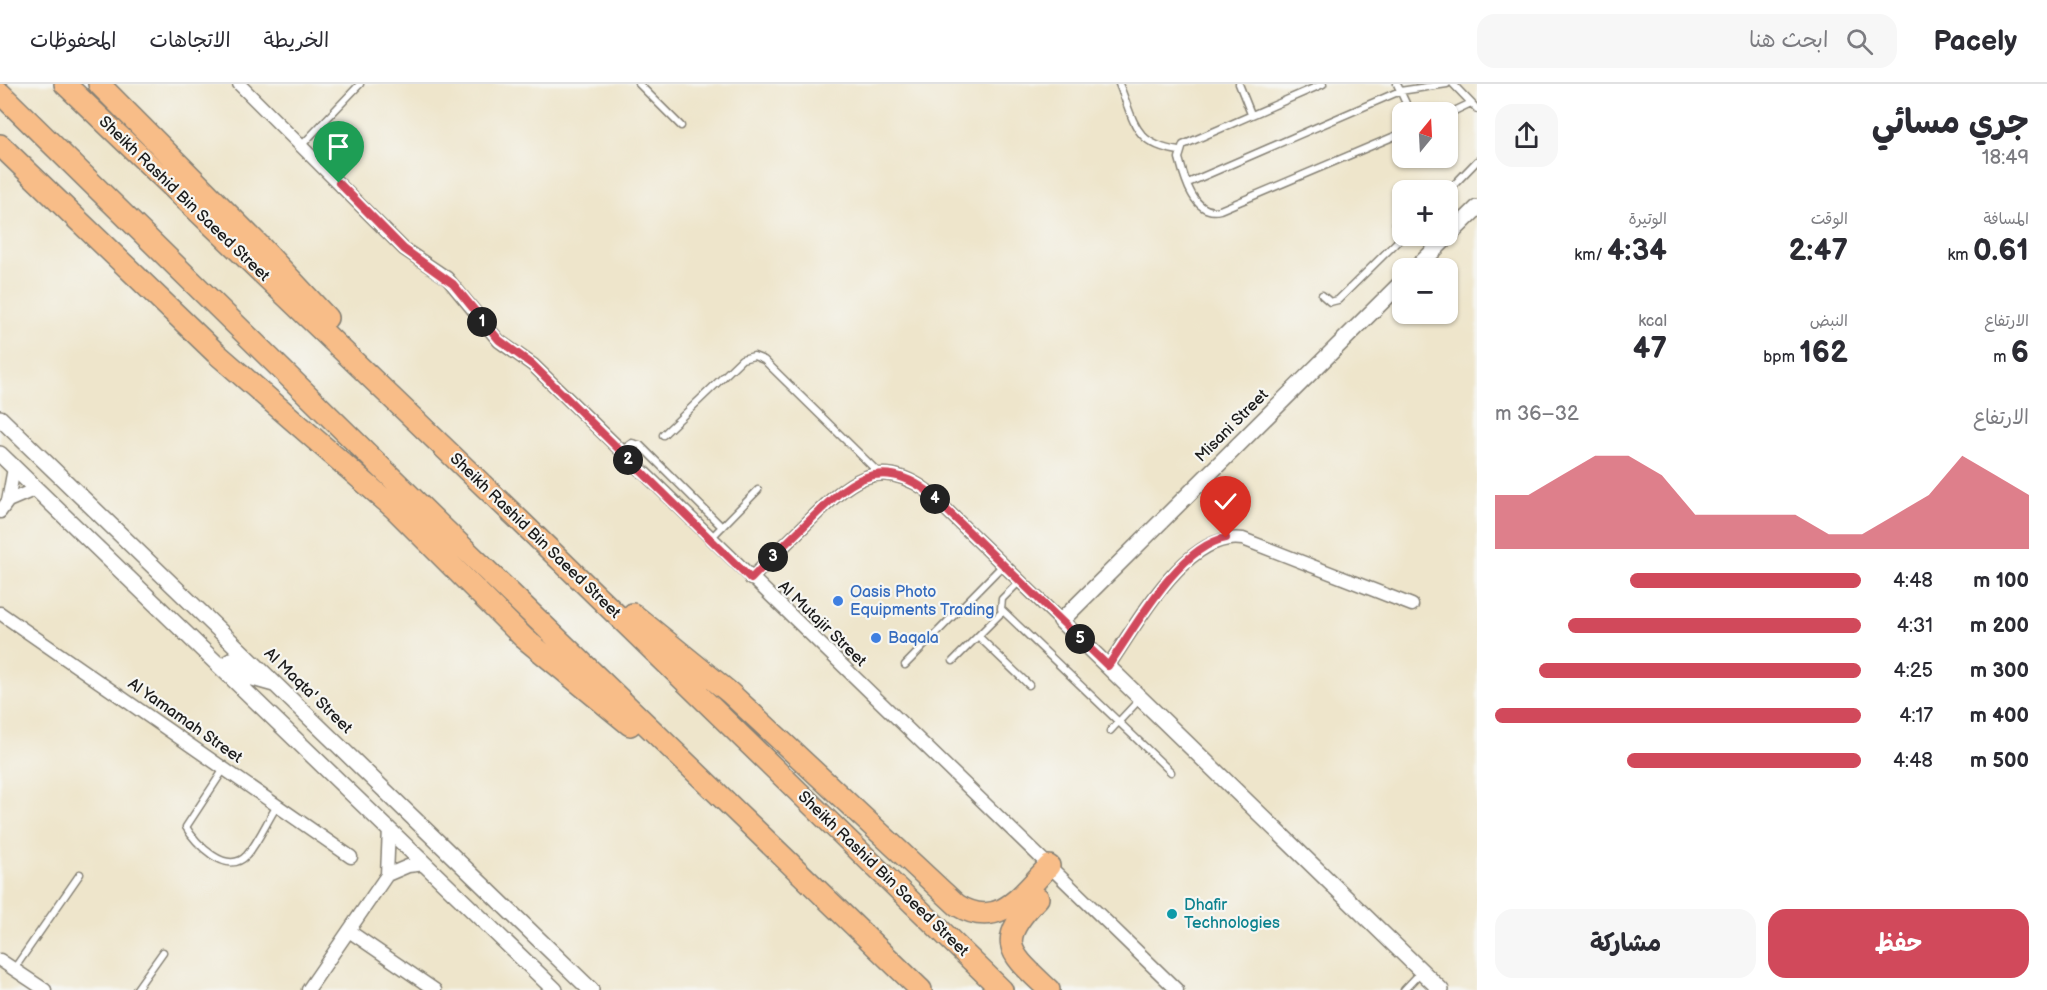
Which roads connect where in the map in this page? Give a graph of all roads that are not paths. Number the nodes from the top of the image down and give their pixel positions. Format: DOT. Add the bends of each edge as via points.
graph roads {
  1 [pos="65,84"];
  2 [pos="99,84"];
  3 [pos="239,84"];
  4 [pos="360,84"];
  5 [pos="639,84"];
  6 [pos="1119,84"];
  7 [pos="1239,84"];
  8 [pos="1323,84"];
  9 [pos="1397,84"];
  10 [pos="1447,84"];
  11 [pos="1453,84"];
  12 [pos="1400,91"];
  13 [pos="0,93"];
  14 [pos="1405,102"];
  15 [pos="1471,104"];
  16 [pos="1477,109"];
  17 [pos="1458,110"];
  18 [pos="1251,114"];
  19 [pos="681,126"];
  20 [pos="1392,137"];
  21 [pos="0,144"];
  22 [pos="302,146"];
  23 [pos="1179,151"];
  24 [pos="1477,161"];
  25 [pos="1458,181"];
  26 [pos="1188,183"];
  27 [pos="1477,208"];
  28 [pos="1392,246"];
  29 [pos="1426,258"];
  30 [pos="1392,292"];
  31 [pos="1322,296"];
  32 [pos="0,418"];
  33 [pos="663,435"];
  34 [pos="620,452"];
  35 [pos="0,454"];
  36 [pos="14,468"];
  37 [pos="880,474"];
  38 [pos="480,483"];
  39 [pos="36,489"];
  40 [pos="758,490"];
  41 [pos="8,501"];
  42 [pos="0,512"];
  43 [pos="511,512"];
  44 [pos="722,527"];
  45 [pos="710,539"];
  46 [pos="1004,565"];
  47 [pos="751,579"];
  48 [pos="1020,581"];
  49 [pos="1412,605"];
  50 [pos="1003,611"];
  51 [pos="0,613"];
  52 [pos="1061,621"];
  53 [pos="978,636"];
  54 [pos="953,661"];
  55 [pos="905,665"];
  56 [pos="1108,666"];
  57 [pos="221,667"];
  58 [pos="276,685"];
  59 [pos="1029,685"];
  60 [pos="1141,698"];
  61 [pos="1119,722"];
  62 [pos="1110,731"];
  63 [pos="688,765"];
  64 [pos="224,769"];
  65 [pos="1171,772"];
  66 [pos="277,806"];
  67 [pos="389,828"];
  68 [pos="351,857"];
  69 [pos="426,864"];
  70 [pos="1054,871"];
  71 [pos="80,874"];
  72 [pos="387,875"];
  73 [pos="449,887"];
  74 [pos="349,931"];
  75 [pos="163,952"];
  76 [pos="0,960"];
  77 [pos="14,969"];
  78 [pos="1421,972"];
  79 [pos="587,988"];
  80 [pos="45,990"];
  81 [pos="136,990"];
  82 [pos="308,990"];
  83 [pos="435,990"];
  84 [pos="555,990"];
  85 [pos="564,990"];
  86 [pos="921,990"];
  87 [pos="1002,990"];
  88 [pos="1049,990"];
  89 [pos="1177,990"];
  90 [pos="1404,990"];
  91 [pos="1441,990"];
  1 -- 38 [label="highway, Sheikh Rashid Bin Saeed Street"];
  2 -- 38 [label="highway" via="259,245"];
  3 -- 22 [label="street, Al Mutajir Street"];
  4 -- 22 [label="lane"];
  5 -- 19 [label="lane"];
  6 -- 23 [label="lane" via="1145,140 1159,148"];
  7 -- 18 [label="lane"];
  8 -- 18 [label="lane"];
  9 -- 12 [label="lane"];
  10 -- 12 [label="lane"];
  11 -- 15 [label="lane"];
  12 -- 14 [label="lane"];
  12 -- 26 [label="lane"];
  13 -- 63 [label="highway"];
  15 -- 16 [label="lane"];
  15 -- 17 [label="lane"];
  18 -- 23 [label="lane" via="1189,141"];
  20 -- 26 [label="lane" via="1214,212 1197,204"];
  21 -- 63 [label="highway" via="216,352 394,508 524,638 599,701"];
  22 -- 34 [label="street, Al Mutajir Street" via="404,249 453,284 499,340 533,365"];
  23 -- 26 [label="lane"];
  24 -- 25 [label="lane"];
  27 -- 29 [label="street"];
  28 -- 31 [label="lane" via="1338,300 1330,302"];
  30 -- 52 [label="street, Misani Street"];
  32 -- 58 [label="street, Al Maqta' Street"];
  33 -- 37 [label="lane" via="742,359 754,356 764,360"];
  34 -- 44 [label="lane" via="629,444 640,445"];
  34 -- 45 [label="street, Al Mutajir Street"];
  35 -- 36 [label="street"];
  36 -- 39 [label="street"];
  36 -- 41 [label="street"];
  37 -- 46 [label="street" via="921,486"];
  37 -- 47 [label="street" via="845,486"];
  38 -- 43 [label="highway, Sheikh Rashid Bin Saeed Street"];
  39 -- 41 [label="street"];
  39 -- 57 [label="street"];
  40 -- 44 [label="lane"];
  41 -- 42 [label="street"];
  43 -- 70 [label="highway" via="730,693 957,905 979,915 1002,911"];
  43 -- 87 [label="highway, Sheikh Rashid Bin Saeed Street"];
  44 -- 45 [label="lane"];
  45 -- 47 [label="street, Al Mutajir Street"];
  46 -- 48 [label="street"];
  46 -- 55 [label="lane"];
  47 -- 70 [label="street, Al Mutajir Street"];
  48 -- 50 [label="lane" via="1002,599"];
  48 -- 52 [label="street"];
  49 -- 56 [label="street" via="1243,539 1220,539 1195,553 1172,576"];
  50 -- 53 [label="lane"];
  50 -- 61 [label="lane"];
  51 -- 64 [label="street, Al Yamamah Street"];
  52 -- 56 [label="street"];
  53 -- 54 [label="lane"];
  53 -- 59 [label="lane"];
  56 -- 60 [label="street"];
  57 -- 58 [label="street" via="232,660 253,678"];
  57 -- 67 [label="street"];
  58 -- 79 [label="street, Al Maqta' Street"];
  60 -- 61 [label="lane"];
  60 -- 78 [label="street"];
  61 -- 62 [label="lane"];
  61 -- 65 [label="lane"];
  63 -- 86 [label="highway"];
  64 -- 66 [label="street, Al Yamamah Street"];
  64 -- 66 [label="lane" via="186,827 192,838 219,860 245,857"];
  66 -- 68 [label="street, Al Yamamah Street"];
  67 -- 69 [label="street"];
  67 -- 72 [label="street"];
  69 -- 72 [label="street"];
  69 -- 73 [label="street"];
  70 -- 88 [label="highway" via="1012,929 1011,942 1013,953"];
  70 -- 89 [label="street, Al Mutajir Street"];
  71 -- 77 [label="lane"];
  72 -- 74 [label="street"];
  73 -- 84 [label="street"];
  73 -- 85 [label="street" via="486,915"];
  74 -- 82 [label="street"];
  74 -- 83 [label="street"];
  75 -- 81 [label="lane"];
  76 -- 77 [label="street"];
  77 -- 80 [label="street"];
  78 -- 90 [label="lane"];
  78 -- 91 [label="street"];
}
